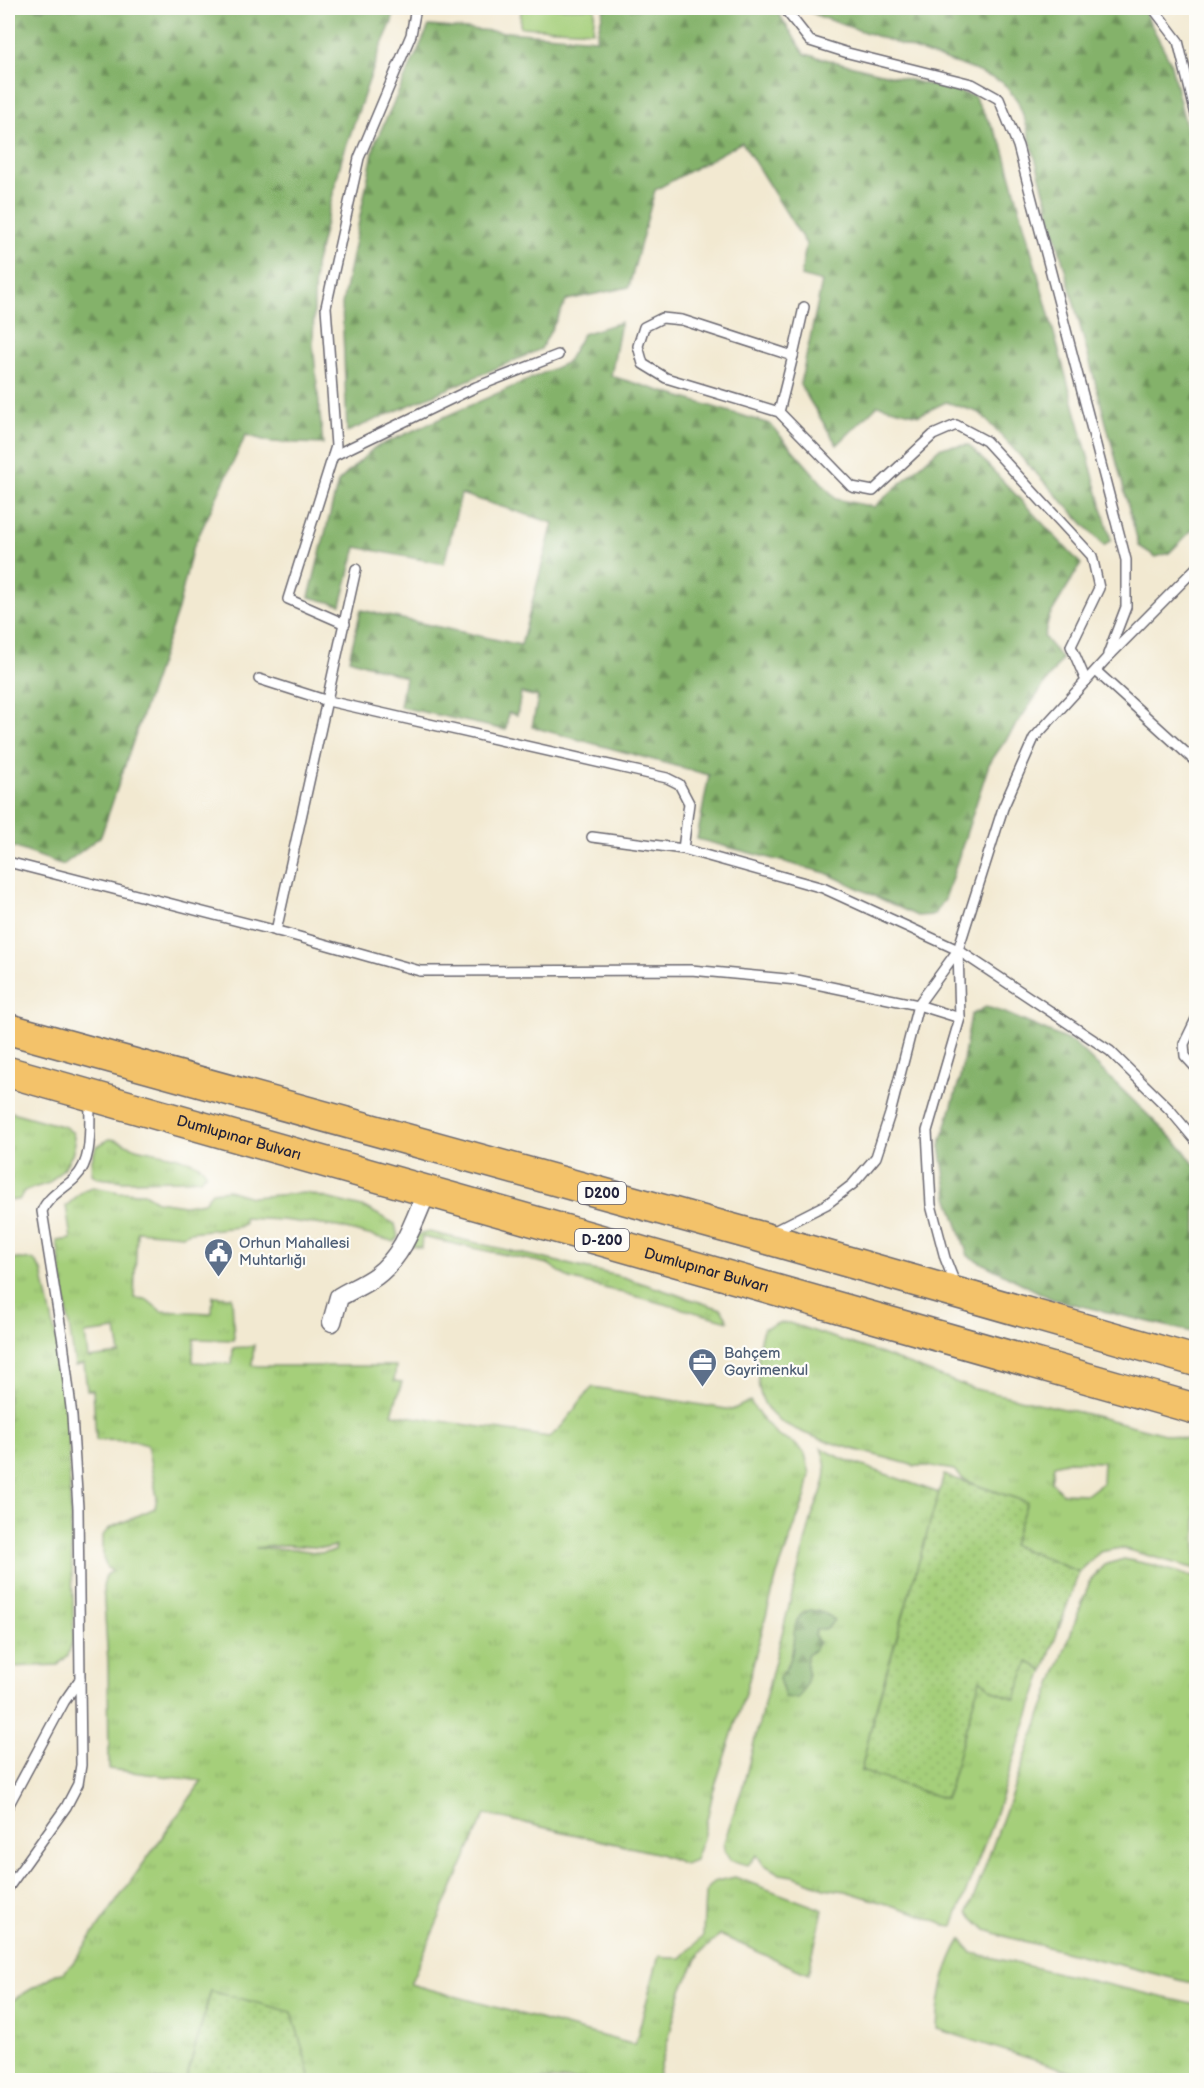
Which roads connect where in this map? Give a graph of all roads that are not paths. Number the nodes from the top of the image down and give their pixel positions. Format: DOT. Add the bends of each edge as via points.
graph roads {
  1 [pos="416,8"];
  2 [pos="787,8"];
  3 [pos="1153,8"];
  4 [pos="1197,115"];
  5 [pos="804,307"];
  6 [pos="558,355"];
  7 [pos="793,356"];
  8 [pos="779,412"];
  9 [pos="333,456"];
  10 [pos="1197,568"];
  11 [pos="356,569"];
  12 [pos="345,624"];
  13 [pos="1106,659"];
  14 [pos="1096,671"];
  15 [pos="259,679"];
  16 [pos="1086,681"];
  17 [pos="328,701"];
  18 [pos="1197,762"];
  19 [pos="592,837"];
  20 [pos="683,849"];
  21 [pos="8,862"];
  22 [pos="276,931"];
  23 [pos="958,950"];
  24 [pos="918,1005"];
  25 [pos="960,1018"];
  26 [pos="1197,1019"];
  27 [pos="8,1029"];
  28 [pos="1197,1068"];
  29 [pos="8,1072"];
  30 [pos="90,1095"];
  31 [pos="1196,1138"];
  32 [pos="427,1191"];
  33 [pos="761,1237"];
  34 [pos="960,1294"];
  35 [pos="332,1322"];
  36 [pos="1197,1361"];
  37 [pos="1197,1409"];
  38 [pos="80,1678"];
  39 [pos="11,1794"];
  40 [pos="8,1806"];
  41 [pos="8,1888"];
  1 -- 9 [label="lane" via="411,35 358,158 326,307 336,446"];
  2 -- 13 [label="lane" via="810,41 972,84 999,99 1018,146 1126,560 1125,607"];
  3 -- 4 [label="lane" via="1178,41"];
  5 -- 7 [label="lane"];
  6 -- 9 [label="lane" via="476,387"];
  7 -- 8 [label="lane"];
  7 -- 8 [label="lane" via="682,320 662,318 644,327 638,346 643,364 666,378"];
  8 -- 16 [label="lane" via="852,487 873,491 933,435 956,425 986,441 1092,556 1099,588 1071,646"];
  9 -- 12 [label="lane" via="288,599"];
  10 -- 13 [label="lane"];
  11 -- 12 [label="lane"];
  12 -- 17 [label="lane"];
  13 -- 14 [label="lane"];
  14 -- 16 [label="lane"];
  14 -- 18 [label="lane"];
  15 -- 17 [label="lane"];
  16 -- 23 [label="lane" via="1034,738 1003,808"];
  17 -- 20 [label="lane" via="667,778 680,784 689,803"];
  17 -- 22 [label="lane"];
  19 -- 20 [label="lane"];
  20 -- 23 [label="lane" via="823,888"];
  21 -- 22 [label="lane"];
  22 -- 24 [label="lane" via="420,971 691,970 797,980"];
  23 -- 24 [label="lane"];
  23 -- 25 [label="lane"];
  23 -- 31 [label="lane" via="1110,1051"];
  24 -- 25 [label="lane"];
  24 -- 33 [label="lane" via="876,1157 853,1184 827,1204"];
  25 -- 34 [label="lane" via="927,1131 931,1205 945,1258"];
  26 -- 28 [label="lane" via="1184,1044 1185,1056"];
  27 -- 33 [label="highway, D200"];
  29 -- 30 [label="highway, Dumlupınar Bulvarı / D-200"];
  30 -- 32 [label="highway, Dumlupınar Bulvarı / D-200"];
  30 -- 38 [label="lane" via="85,1166 42,1210 72,1416 78,1508"];
  32 -- 35 [label="street" via="405,1244 375,1277 339,1297"];
  32 -- 37 [label="highway, Dumlupınar Bulvarı / D-200"];
  33 -- 34 [label="highway, D200"];
  34 -- 36 [label="highway, D200"];
  38 -- 39 [label="lane"];
  38 -- 41 [label="lane" via="82,1747 78,1784"];
  39 -- 40 [label="lane"];
}
